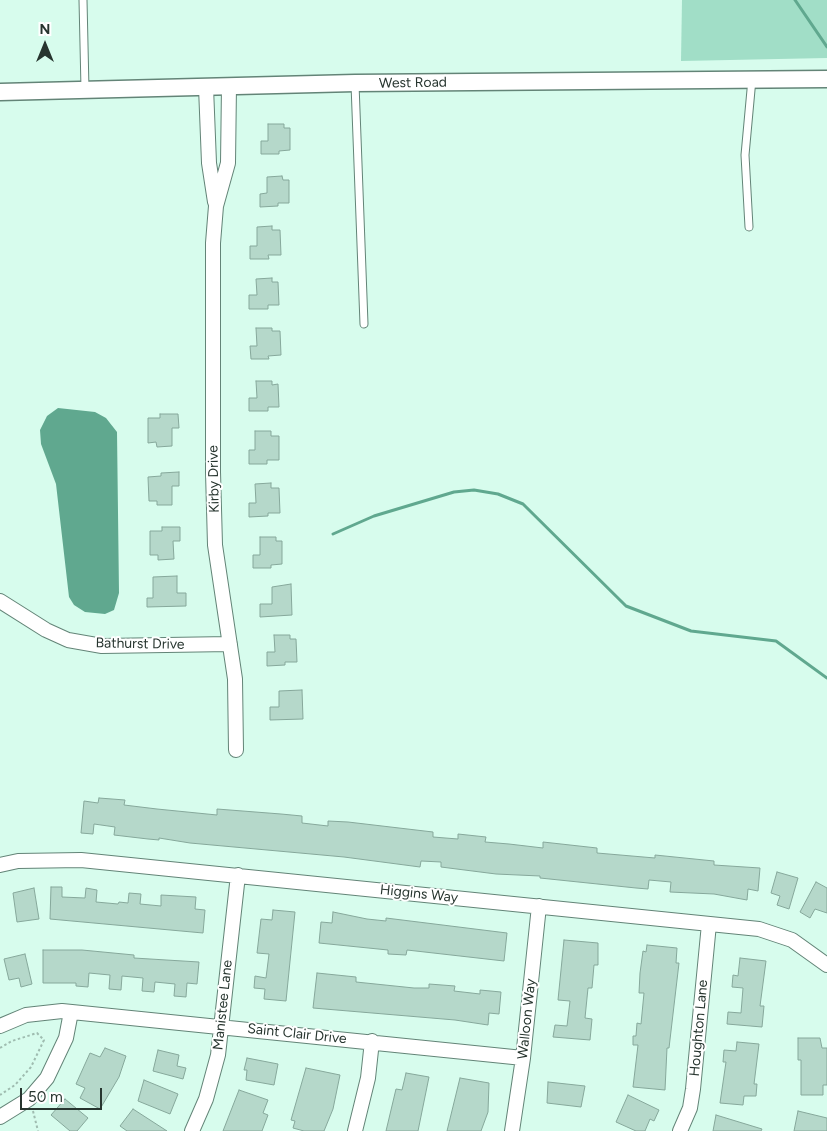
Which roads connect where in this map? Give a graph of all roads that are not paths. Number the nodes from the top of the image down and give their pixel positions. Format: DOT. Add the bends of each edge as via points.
graph roads {
  1 [pos="82,0"];
  2 [pos="752,78"];
  3 [pos="827,78"];
  4 [pos="355,83"];
  5 [pos="229,86"];
  6 [pos="206,87"];
  7 [pos="85,90"];
  8 [pos="0,92"];
  9 [pos="216,206"];
  10 [pos="749,228"];
  11 [pos="364,324"];
  12 [pos="0,601"];
  13 [pos="230,644"];
  14 [pos="236,750"];
  15 [pos="0,865"];
  16 [pos="238,875"];
  17 [pos="539,906"];
  18 [pos="709,924"];
  19 [pos="827,965"];
  20 [pos="71,1012"];
  21 [pos="0,1026"];
  22 [pos="222,1027"];
  23 [pos="372,1042"];
  24 [pos="524,1058"];
  25 [pos="0,1117"];
  26 [pos="192,1131"];
  27 [pos="355,1131"];
  28 [pos="512,1131"];
  29 [pos="680,1131"];
  1 -- 7 [label="lane"];
  2 -- 3 [label="street, West Road"];
  2 -- 4 [label="street, West Road"];
  2 -- 10 [label="lane" via="745,155"];
  4 -- 5 [label="street, West Road"];
  4 -- 11 [label="lane"];
  5 -- 6 [label="street, West Road"];
  5 -- 9 [label="street, Kirby Drive" via="228,163"];
  6 -- 7 [label="street, West Road"];
  6 -- 9 [label="street, Kirby Drive" via="209,163"];
  7 -- 8 [label="street, West Road"];
  9 -- 13 [label="street, Kirby Drive" via="213,261 214,545"];
  12 -- 13 [label="street, Bathurst Drive" via="46,630 102,646"];
  13 -- 14 [label="street, Kirby Drive" via="235,679"];
  15 -- 16 [label="street, Higgins Way" via="18,861 81,860"];
  16 -- 17 [label="street, Higgins Way"];
  16 -- 22 [label="street, Manistee Lane"];
  17 -- 18 [label="street, Higgins Way"];
  17 -- 24 [label="street, Walloon Way"];
  18 -- 19 [label="street, Higgins Way" via="759,929 784,936"];
  18 -- 29 [label="street, Houghton Lane" via="693,1089 690,1108"];
  20 -- 21 [label="street, Saint Clair Drive" via="38,1012"];
  20 -- 22 [label="street, Saint Clair Drive"];
  20 -- 25 [label="street" via="66,1038 47,1078 29,1099"];
  22 -- 23 [label="street, Saint Clair Drive"];
  22 -- 26 [label="street, Manistee Lane" via="213,1080"];
  23 -- 24 [label="street, Saint Clair Drive"];
  23 -- 27 [label="street" via="368,1078"];
  24 -- 28 [label="street, Walloon Way"];
}
